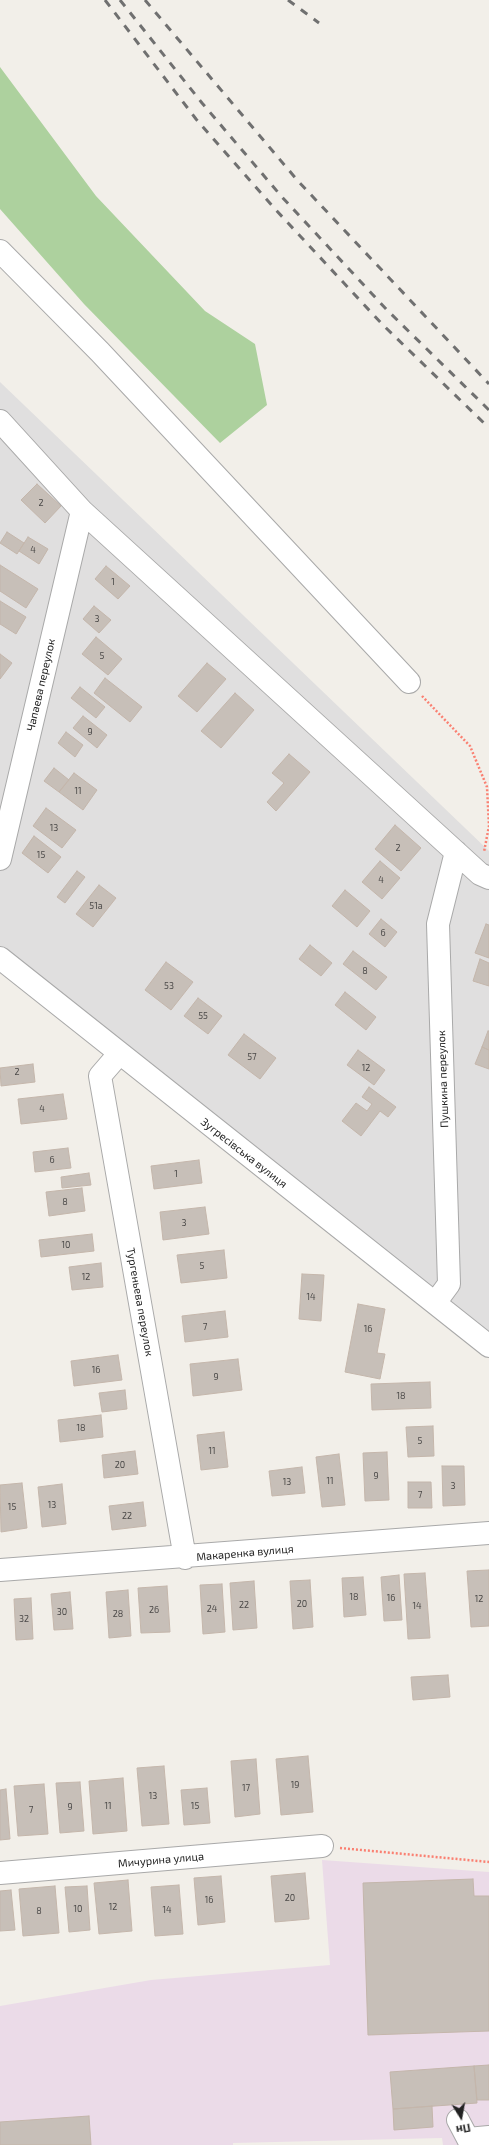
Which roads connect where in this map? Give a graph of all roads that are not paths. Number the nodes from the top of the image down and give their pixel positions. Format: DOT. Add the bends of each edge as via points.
graph roads {
  1 [pos="0,251"];
  2 [pos="0,421"];
  3 [pos="82,511"];
  4 [pos="409,682"];
  5 [pos="456,852"];
  6 [pos="0,859"];
  7 [pos="484,876"];
  8 [pos="0,958"];
  9 [pos="119,1054"];
  10 [pos="435,1303"];
  11 [pos="489,1346"];
  12 [pos="489,1533"];
  13 [pos="184,1558"];
  14 [pos="0,1570"];
  15 [pos="322,1846"];
  16 [pos="0,1873"];
  17 [pos="458,2120"];
  18 [pos="489,2137"];
  1 -- 4 [label="street" via="100,352"];
  2 -- 3 [label="street"];
  3 -- 5 [label="street"];
  3 -- 6 [label="street, Чапаева переулок"];
  5 -- 7 [label="street"];
  5 -- 10 [label="street, Пушкина переулок" via="438,924 449,1284"];
  8 -- 9 [label="street, Зугресівська вулиця"];
  9 -- 10 [label="street, Зугресівська вулиця"];
  9 -- 13 [label="street, Тургеньева переулок" via="100,1076"];
  10 -- 11 [label="street, Зугресівська вулиця"];
  12 -- 13 [label="street, Макаренка вулиця"];
  13 -- 14 [label="street, Макаренка вулиця"];
  15 -- 16 [label="street, Мичурина улица"];
  17 -- 18 [label="street" via="468,2139"];
}
